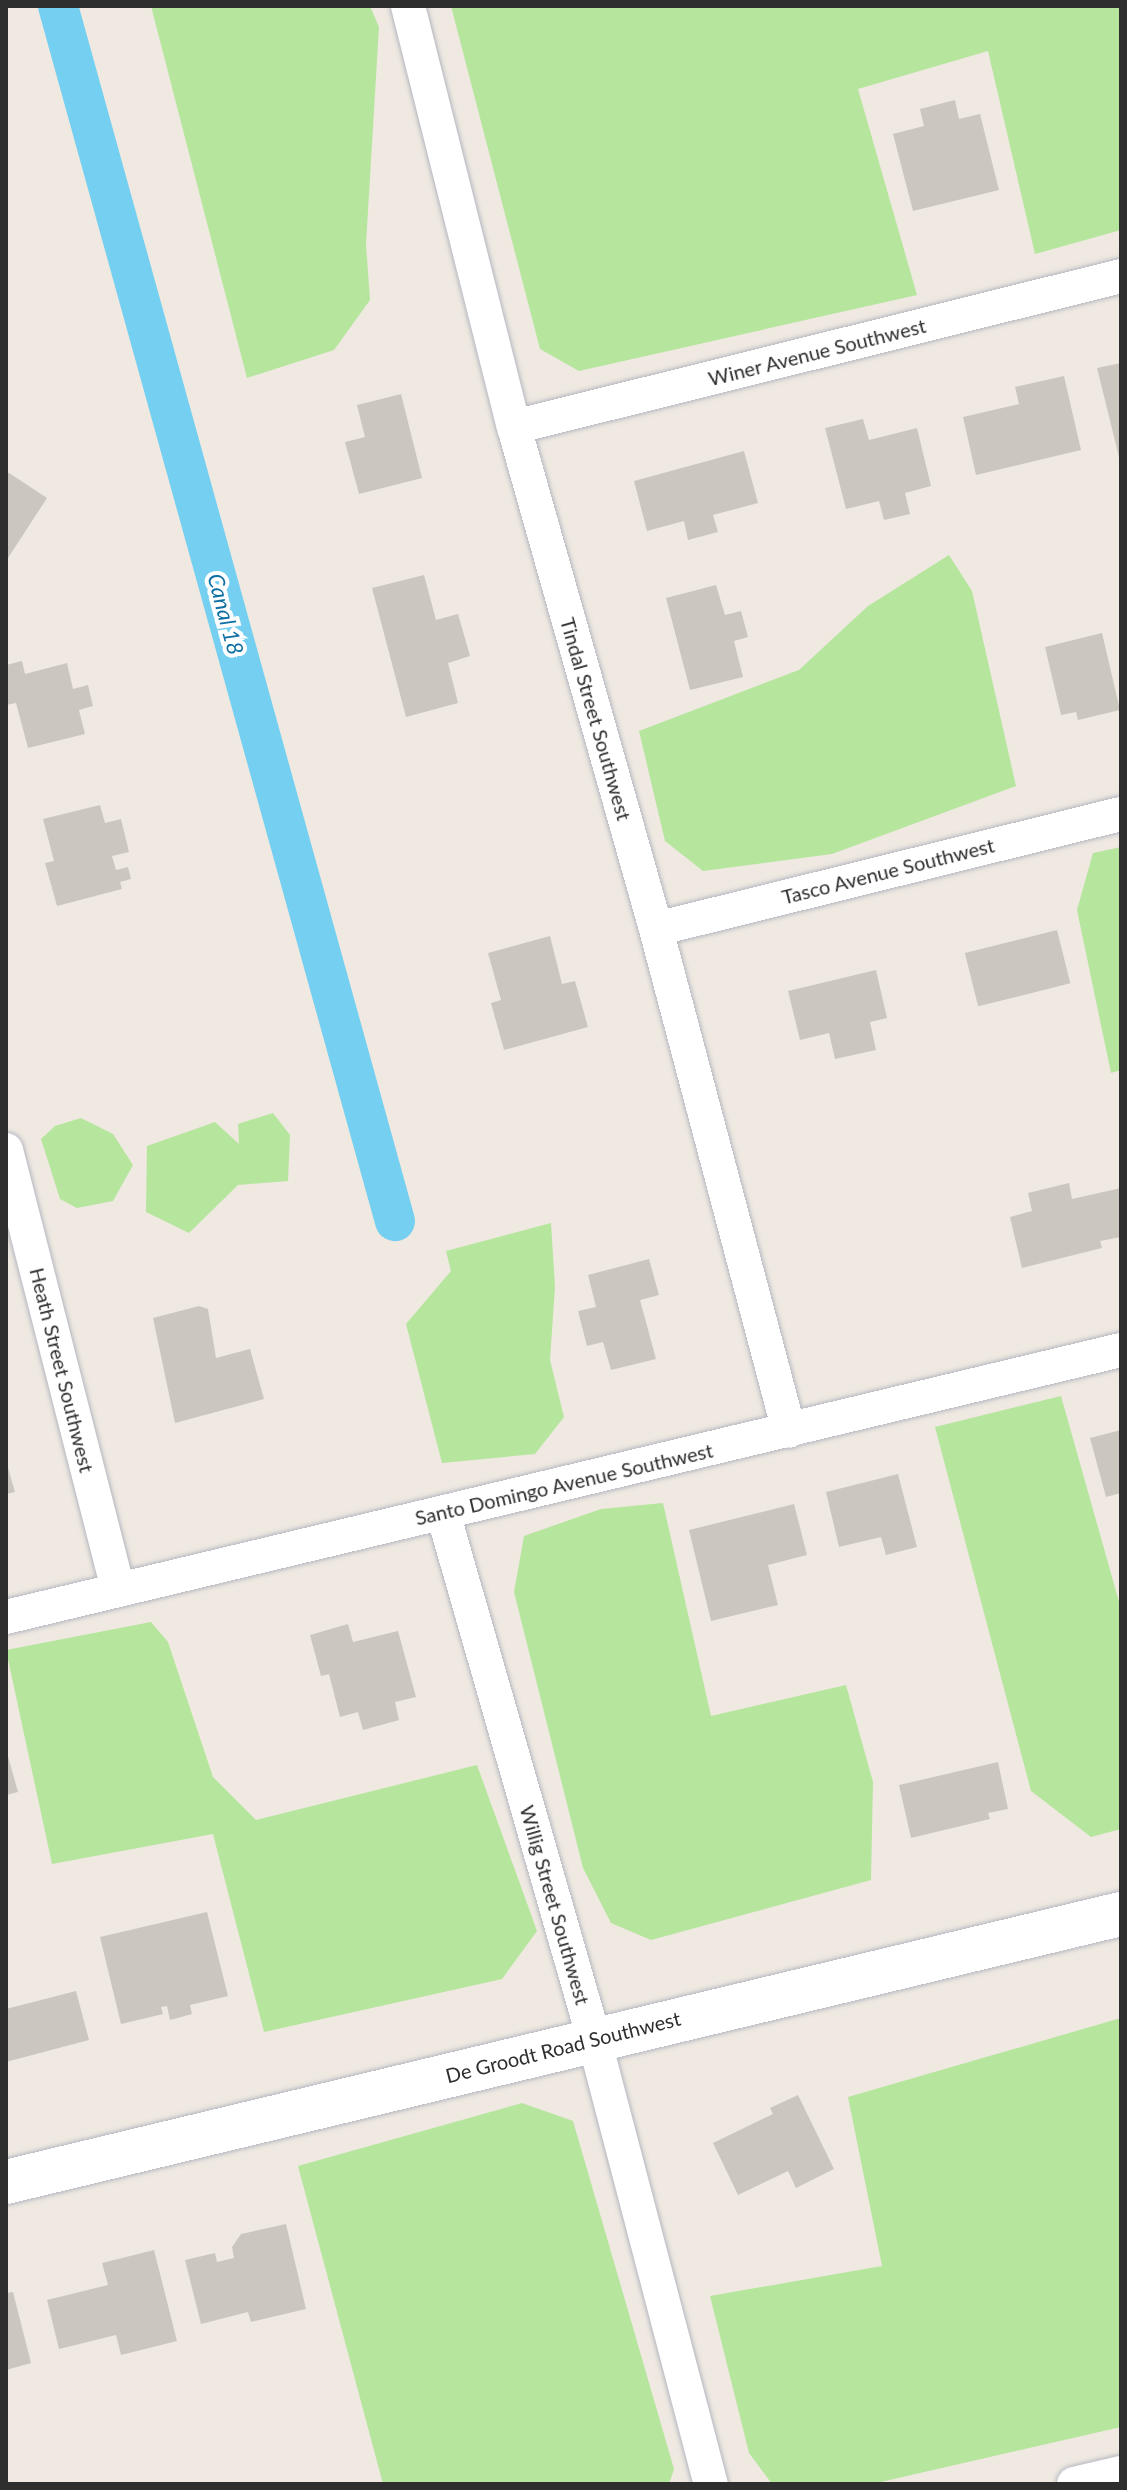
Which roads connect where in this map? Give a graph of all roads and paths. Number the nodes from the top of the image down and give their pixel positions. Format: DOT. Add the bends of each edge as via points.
graph roads {
  1 [pos="408,6"];
  2 [pos="1121,276"];
  3 [pos="514,427"];
  4 [pos="1121,814"];
  5 [pos="656,929"];
  6 [pos="6,1150"];
  7 [pos="1121,1350"];
  8 [pos="789,1431"];
  9 [pos="443,1513"];
  10 [pos="118,1590"];
  11 [pos="6,1617"];
  12 [pos="1121,1914"];
  13 [pos="594,2039"];
  14 [pos="6,2182"];
  15 [pos="1121,2473"];
  16 [pos="711,2484"];
  17 [pos="1074,2484"];
  1 -- 3 [label="street, Tindal Street Southwest"];
  2 -- 3 [label="street, Winer Avenue Southwest"];
  3 -- 5 [label="street, Tindal Street Southwest"];
  4 -- 5 [label="street, Tasco Avenue Southwest"];
  5 -- 8 [label="street, Tindal Street Southwest"];
  6 -- 10 [label="street, Heath Street Southwest"];
  7 -- 8 [label="street, Santo Domingo Avenue Southwest"];
  8 -- 9 [label="street, Santo Domingo Avenue Southwest"];
  9 -- 10 [label="street, Santo Domingo Avenue Southwest"];
  9 -- 13 [label="street, Willig Street Southwest"];
  10 -- 11 [label="street, Santo Domingo Avenue Southwest"];
  12 -- 13 [label="street, De Groodt Road Southwest"];
  13 -- 14 [label="street, De Groodt Road Southwest"];
  13 -- 16 [label="street, Willig Street Southwest"];
  15 -- 17 [label="street"];
}
